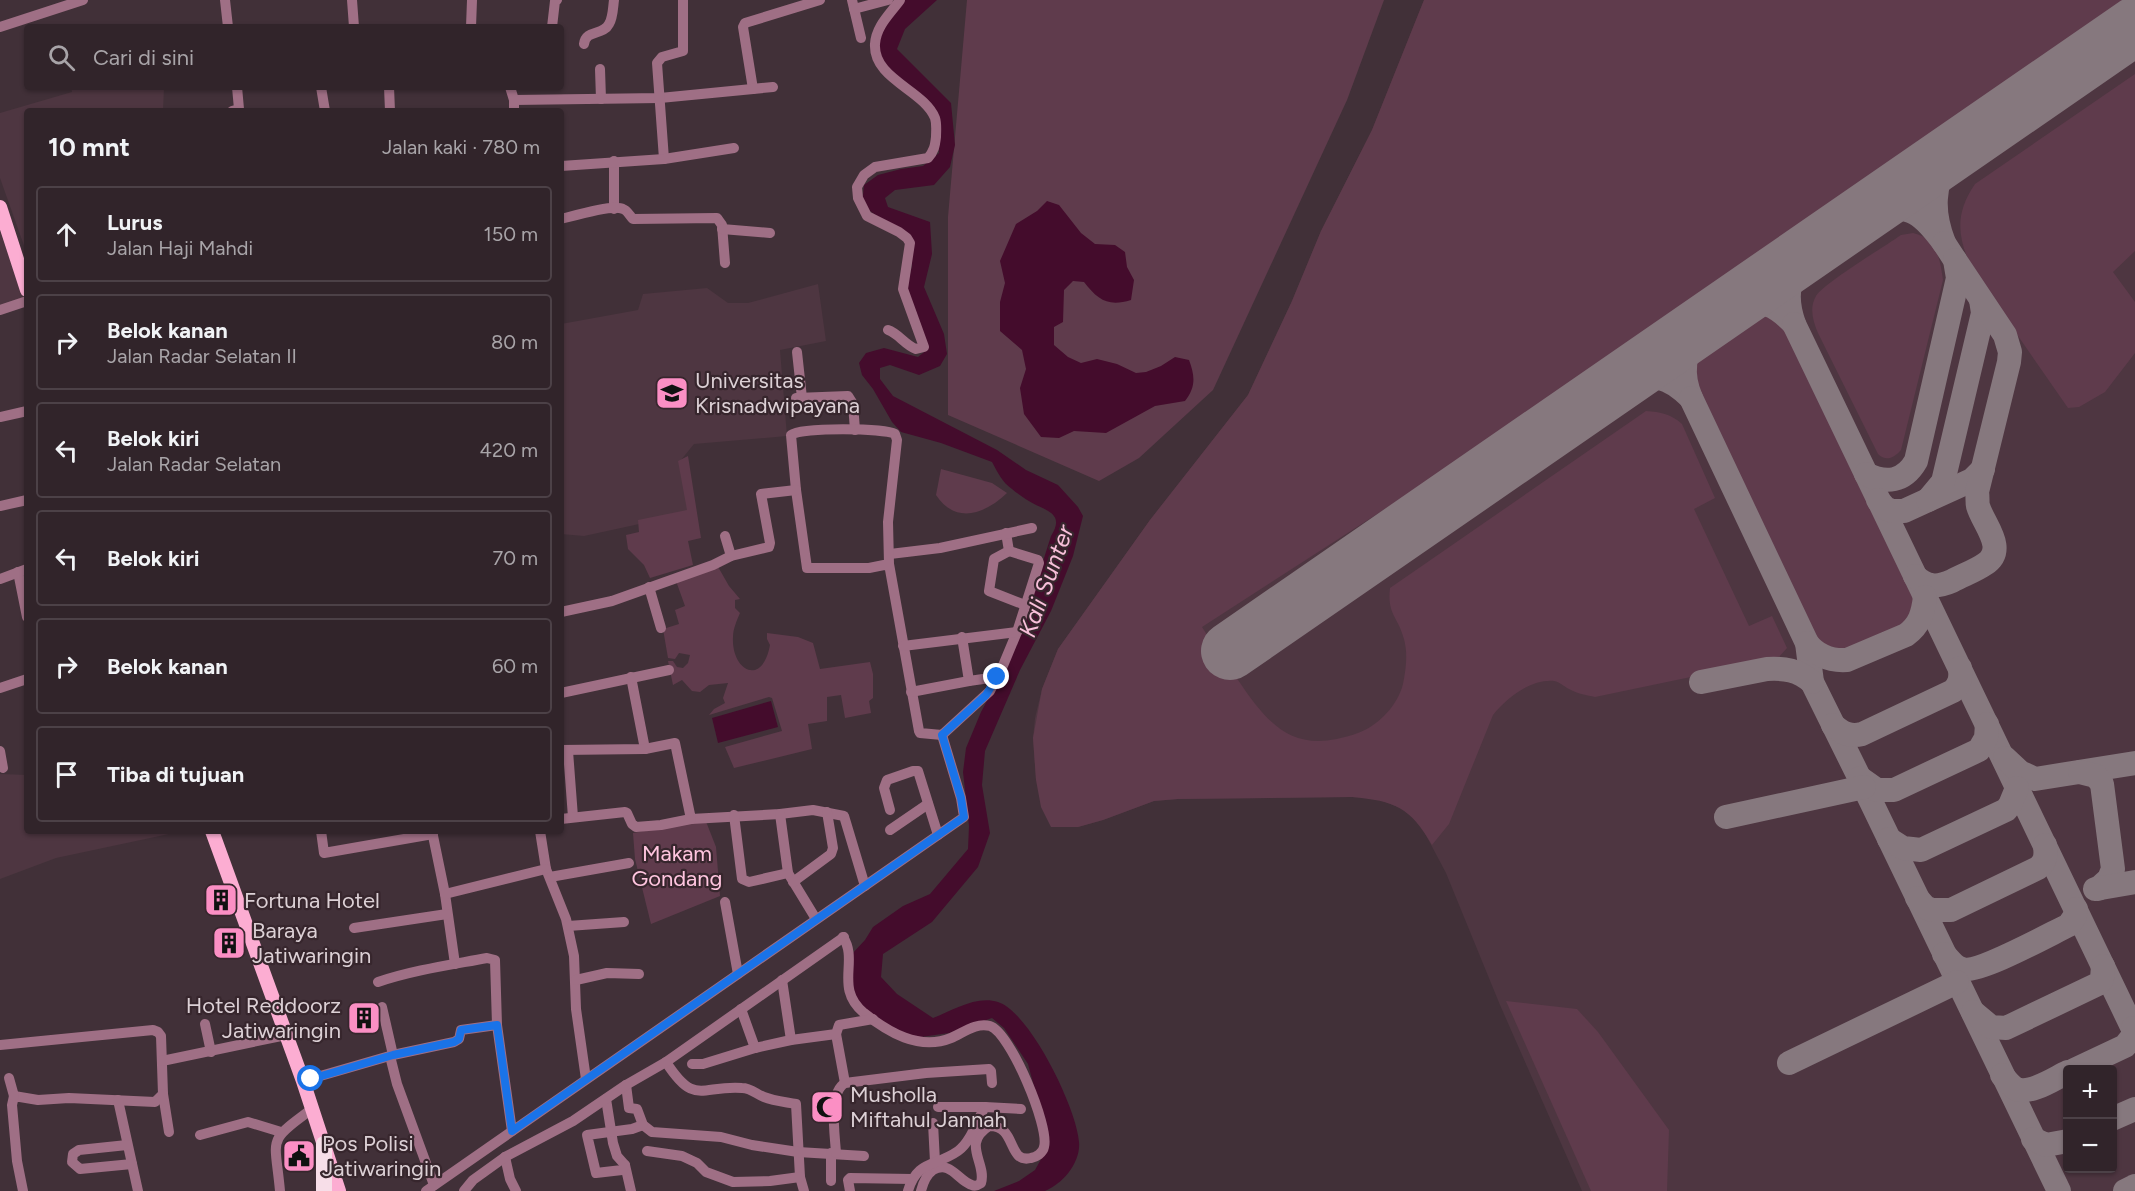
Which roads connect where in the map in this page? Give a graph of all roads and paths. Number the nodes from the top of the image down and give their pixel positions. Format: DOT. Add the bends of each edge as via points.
graph roads {
  1 [pos="83,0"];
  2 [pos="225,0"];
  3 [pos="352,0"];
  4 [pos="472,0"];
  5 [pos="557,0"];
  6 [pos="614,0"];
  7 [pos="683,0"];
  8 [pos="820,0"];
  9 [pos="888,0"];
  10 [pos="900,0"];
  11 [pos="853,4"];
  12 [pos="228,24"];
  13 [pos="354,24"];
  14 [pos="471,24"];
  15 [pos="552,24"];
  16 [pos="0,27"];
  17 [pos="861,38"];
  18 [pos="584,44"];
  19 [pos="600,69"];
  20 [pos="773,87"];
  21 [pos="753,89"];
  22 [pos="238,90"];
  23 [pos="322,90"];
  24 [pos="389,90"];
  25 [pos="511,90"];
  26 [pos="660,98"];
  27 [pos="601,99"];
  28 [pos="514,105"];
  29 [pos="239,108"];
  30 [pos="324,108"];
  31 [pos="390,108"];
  32 [pos="734,148"];
  33 [pos="664,159"];
  34 [pos="614,161"];
  35 [pos="564,166"];
  36 [pos="0,207"];
  37 [pos="614,209"];
  38 [pos="564,218"];
  39 [pos="722,229"];
  40 [pos="770,233"];
  41 [pos="725,263"];
  42 [pos="24,281"];
  43 [pos="24,302"];
  44 [pos="0,310"];
  45 [pos="888,330"];
  46 [pos="797,352"];
  47 [pos="24,412"];
  48 [pos="0,417"];
  49 [pos="855,430"];
  50 [pos="796,490"];
  51 [pos="24,501"];
  52 [pos="0,506"];
  53 [pos="1032,528"];
  54 [pos="1006,533"];
  55 [pos="725,536"];
  56 [pos="1009,551"];
  57 [pos="731,556"];
  58 [pos="890,559"];
  59 [pos="23,570"];
  60 [pos="0,579"];
  61 [pos="649,587"];
  62 [pos="1025,605"];
  63 [pos="564,611"];
  64 [pos="661,628"];
  65 [pos="1017,632"];
  66 [pos="962,638"];
  67 [pos="903,646"];
  68 [pos="669,670"];
  69 [pos="631,677"];
  70 [pos="997,677"];
  71 [pos="24,680"];
  72 [pos="969,681"];
  73 [pos="0,688"];
  74 [pos="564,692"];
  75 [pos="911,692"];
  76 [pos="942,735"];
  77 [pos="645,748"];
  78 [pos="0,751"];
  79 [pos="565,751"];
  80 [pos="3,768"];
  81 [pos="928,804"];
  82 [pos="890,810"];
  83 [pos="827,812"];
  84 [pos="780,814"];
  85 [pos="734,815"];
  86 [pos="573,817"];
  87 [pos="564,818"];
  88 [pos="692,819"];
  89 [pos="890,830"];
  90 [pos="213,834"];
  91 [pos="321,834"];
  92 [pos="428,834"];
  93 [pos="433,834"];
  94 [pos="540,834"];
  95 [pos="938,835"];
  96 [pos="629,864"];
  97 [pos="548,873"];
  98 [pos="791,878"];
  99 [pos="865,886"];
  100 [pos="445,894"];
  101 [pos="725,902"];
  102 [pos="447,914"];
  103 [pos="816,919"];
  104 [pos="624,922"];
  105 [pos="568,926"];
  106 [pos="354,928"];
  107 [pos="455,964"];
  108 [pos="639,974"];
  109 [pos="738,974"];
  110 [pos="576,980"];
  111 [pos="782,980"];
  112 [pos="378,982"];
  113 [pos="382,1007"];
  114 [pos="741,1009"];
  115 [pos="873,1019"];
  116 [pos="205,1024"];
  117 [pos="497,1025"];
  118 [pos="836,1034"];
  119 [pos="286,1035"];
  120 [pos="792,1040"];
  121 [pos="0,1045"];
  122 [pos="755,1048"];
  123 [pos="211,1052"];
  124 [pos="392,1056"];
  125 [pos="162,1061"];
  126 [pos="666,1062"];
  127 [pos="692,1064"];
  128 [pos="9,1078"];
  129 [pos="586,1079"];
  130 [pos="303,1082"];
  131 [pos="845,1083"];
  132 [pos="992,1083"];
  133 [pos="626,1085"];
  134 [pos="163,1094"];
  135 [pos="14,1096"];
  136 [pos="606,1099"];
  137 [pos="118,1100"];
  138 [pos="629,1107"];
  139 [pos="938,1107"];
  140 [pos="985,1107"];
  141 [pos="312,1109"];
  142 [pos="1021,1109"];
  143 [pos="608,1114"];
  144 [pos="933,1123"];
  145 [pos="643,1125"];
  146 [pos="512,1131"];
  147 [pos="169,1132"];
  148 [pos="281,1132"];
  149 [pos="611,1132"];
  150 [pos="200,1135"];
  151 [pos="324,1144"];
  152 [pos="127,1145"];
  153 [pos="647,1151"];
  154 [pos="798,1152"];
  155 [pos="833,1153"];
  156 [pos="864,1156"];
  157 [pos="506,1158"];
  158 [pos="934,1162"];
  159 [pos="132,1164"];
  160 [pos="625,1165"];
  161 [pos="800,1177"];
  162 [pos="912,1179"];
  163 [pos="831,1181"];
  164 [pos="770,1186"];
  165 [pos="430,1188"];
  166 [pos="23,1191"];
  167 [pos="138,1191"];
  168 [pos="280,1191"];
  169 [pos="324,1191"];
  170 [pos="339,1191"];
  171 [pos="464,1191"];
  172 [pos="516,1191"];
  173 [pos="631,1191"];
  174 [pos="804,1191"];
  175 [pos="850,1191"];
  176 [pos="908,1191"];
  177 [pos="921,1191"];
  1 -- 16 [label="street"];
  2 -- 12 [label="street"];
  3 -- 13 [label="street"];
  4 -- 14 [label="street"];
  5 -- 15 [label="street"];
  6 -- 18 [label="street" via="609,24 604,30 588,34"];
  7 -- 26 [label="street" via="683,51 658,59"];
  8 -- 21 [label="street" via="745,23"];
  9 -- 11 [label="street"];
  10 -- 45 [label="street" via="883,21 875,41 876,50 888,72 928,107 936,131 934,152 928,158 875,167 864,175 857,188 867,216 899,232 910,243 903,289 924,347 911,347"];
  11 -- 17 [label="street"];
  19 -- 27 [label="street"];
  20 -- 21 [label="street"];
  21 -- 26 [label="street"];
  22 -- 29 [label="street"];
  23 -- 30 [label="street"];
  24 -- 31 [label="street"];
  25 -- 28 [label="street"];
  26 -- 27 [label="street"];
  26 -- 33 [label="street"];
  27 -- 28 [label="street"];
  32 -- 33 [label="street"];
  33 -- 34 [label="street"];
  34 -- 35 [label="street"];
  34 -- 37 [label="street"];
  36 -- 42 [label="main road"];
  37 -- 38 [label="street"];
  37 -- 39 [label="street" via="623,208 633,219 717,218"];
  39 -- 40 [label="street"];
  39 -- 41 [label="street"];
  43 -- 44 [label="street"];
  46 -- 49 [label="street" via="799,398 848,396 853,404"];
  47 -- 48 [label="street"];
  49 -- 50 [label="street" via="801,430 791,435"];
  49 -- 58 [label="street" via="894,432 897,440 888,522"];
  50 -- 57 [label="street" via="761,494 769,547"];
  50 -- 58 [label="street" via="807,568 869,568"];
  51 -- 52 [label="street"];
  53 -- 54 [label="street"];
  54 -- 56 [label="street"];
  54 -- 58 [label="street"];
  55 -- 57 [label="street"];
  56 -- 62 [label="street" via="1039,563"];
  56 -- 62 [label="street" via="994,559 989,591"];
  57 -- 61 [label="street"];
  58 -- 67 [label="street"];
  59 -- 60 [label="street"];
  61 -- 63 [label="street" via="612,602"];
  61 -- 64 [label="street"];
  62 -- 65 [label="street"];
  65 -- 66 [label="street"];
  65 -- 70 [label="street"];
  66 -- 67 [label="street"];
  66 -- 72 [label="street"];
  67 -- 75 [label="street"];
  68 -- 69 [label="street"];
  69 -- 74 [label="street"];
  69 -- 77 [label="street"];
  70 -- 72 [label="street"];
  70 -- 76 [label="street" via="986,695"];
  71 -- 73 [label="street"];
  72 -- 75 [label="street"];
  75 -- 76 [label="street" via="919,732"];
  76 -- 95 [label="street" via="964,817"];
  77 -- 79 [label="street"];
  77 -- 88 [label="street" via="675,743"];
  78 -- 80 [label="street"];
  79 -- 86 [label="street"];
  81 -- 82 [label="street" via="920,775 913,771 885,784"];
  81 -- 89 [label="street"];
  81 -- 95 [label="street"];
  83 -- 84 [label="street"];
  83 -- 98 [label="street" via="831,854"];
  83 -- 99 [label="street" via="846,818"];
  84 -- 85 [label="street"];
  84 -- 98 [label="street"];
  85 -- 88 [label="street"];
  85 -- 98 [label="street" via="742,879 749,882"];
  86 -- 87 [label="street"];
  86 -- 88 [label="street" via="625,812 636,827"];
  90 -- 119 [label="main road"];
  91 -- 92 [label="street" via="324,853"];
  93 -- 100 [label="street"];
  94 -- 97 [label="street"];
  95 -- 99 [label="street"];
  96 -- 97 [label="street"];
  97 -- 100 [label="street"];
  97 -- 105 [label="street"];
  98 -- 103 [label="street"];
  99 -- 103 [label="street"];
  100 -- 102 [label="street"];
  101 -- 109 [label="street"];
  102 -- 106 [label="street"];
  102 -- 107 [label="street"];
  103 -- 109 [label="street"];
  104 -- 105 [label="street"];
  105 -- 110 [label="street"];
  107 -- 112 [label="street"];
  107 -- 117 [label="street" via="495,960"];
  108 -- 110 [label="street" via="606,974"];
  109 -- 129 [label="street"];
  110 -- 129 [label="street"];
  111 -- 114 [label="street"];
  111 -- 115 [label="street" via="843,937 848,952 849,992 859,1008"];
  111 -- 120 [label="street"];
  113 -- 124 [label="street"];
  114 -- 122 [label="street"];
  114 -- 126 [label="street"];
  115 -- 118 [label="street" via="838,1025"];
  115 -- 177 [label="street" via="908,1040 945,1039 979,1025 996,1029 1020,1064 1044,1134 1043,1149 1025,1159 1016,1155 1004,1130 989,1126 976,1144 981,1183 971,1185 953,1171 939,1168 930,1172"];
  116 -- 123 [label="street"];
  117 -- 124 [label="street" via="461,1030 454,1042"];
  117 -- 146 [label="street"];
  118 -- 120 [label="street"];
  118 -- 131 [label="street"];
  119 -- 123 [label="street"];
  119 -- 130 [label="main road"];
  120 -- 122 [label="street"];
  121 -- 125 [label="street" via="153,1030 160,1036"];
  122 -- 127 [label="street"];
  123 -- 125 [label="street"];
  124 -- 130 [label="street"];
  124 -- 165 [label="street"];
  125 -- 134 [label="street"];
  126 -- 133 [label="street"];
  126 -- 154 [label="street" via="687,1088 746,1088 764,1097 796,1104"];
  128 -- 135 [label="street"];
  129 -- 146 [label="street"];
  130 -- 141 [label="main road"];
  131 -- 132 [label="street" via="989,1069"];
  131 -- 155 [label="street" via="834,1100"];
  133 -- 136 [label="street"];
  133 -- 138 [label="street"];
  134 -- 137 [label="street" via="155,1102"];
  134 -- 147 [label="street"];
  135 -- 137 [label="street" via="38,1100"];
  135 -- 166 [label="street" via="17,1161"];
  136 -- 143 [label="street"];
  136 -- 157 [label="street"];
  137 -- 152 [label="street"];
  138 -- 143 [label="street"];
  138 -- 145 [label="street" via="637,1109"];
  139 -- 140 [label="street"];
  140 -- 142 [label="street"];
  140 -- 158 [label="street" via="965,1144"];
  141 -- 148 [label="street"];
  141 -- 151 [label="main road"];
  143 -- 149 [label="street"];
  144 -- 158 [label="street"];
  145 -- 149 [label="street"];
  145 -- 154 [label="street" via="652,1132 720,1137"];
  146 -- 165 [label="street"];
  148 -- 150 [label="street" via="248,1122"];
  148 -- 168 [label="street" via="275,1150"];
  149 -- 160 [label="street" via="616,1156"];
  149 -- 160 [label="street" via="587,1135 596,1172 622,1170"];
  151 -- 169 [label="highway"];
  151 -- 170 [label="main road"];
  152 -- 159 [label="street"];
  152 -- 159 [label="street" via="79,1150 73,1154 72,1162 80,1169"];
  153 -- 164 [label="street" via="682,1156 706,1172 733,1182 759,1180"];
  154 -- 155 [label="street"];
  154 -- 161 [label="street"];
  155 -- 156 [label="street"];
  155 -- 163 [label="street"];
  157 -- 171 [label="street" via="473,1180"];
  157 -- 172 [label="street"];
  158 -- 162 [label="street"];
  159 -- 167 [label="street"];
  160 -- 173 [label="street"];
  161 -- 164 [label="street"];
  161 -- 174 [label="street"];
  162 -- 175 [label="street" via="850,1178"];
  162 -- 176 [label="street"];
}
